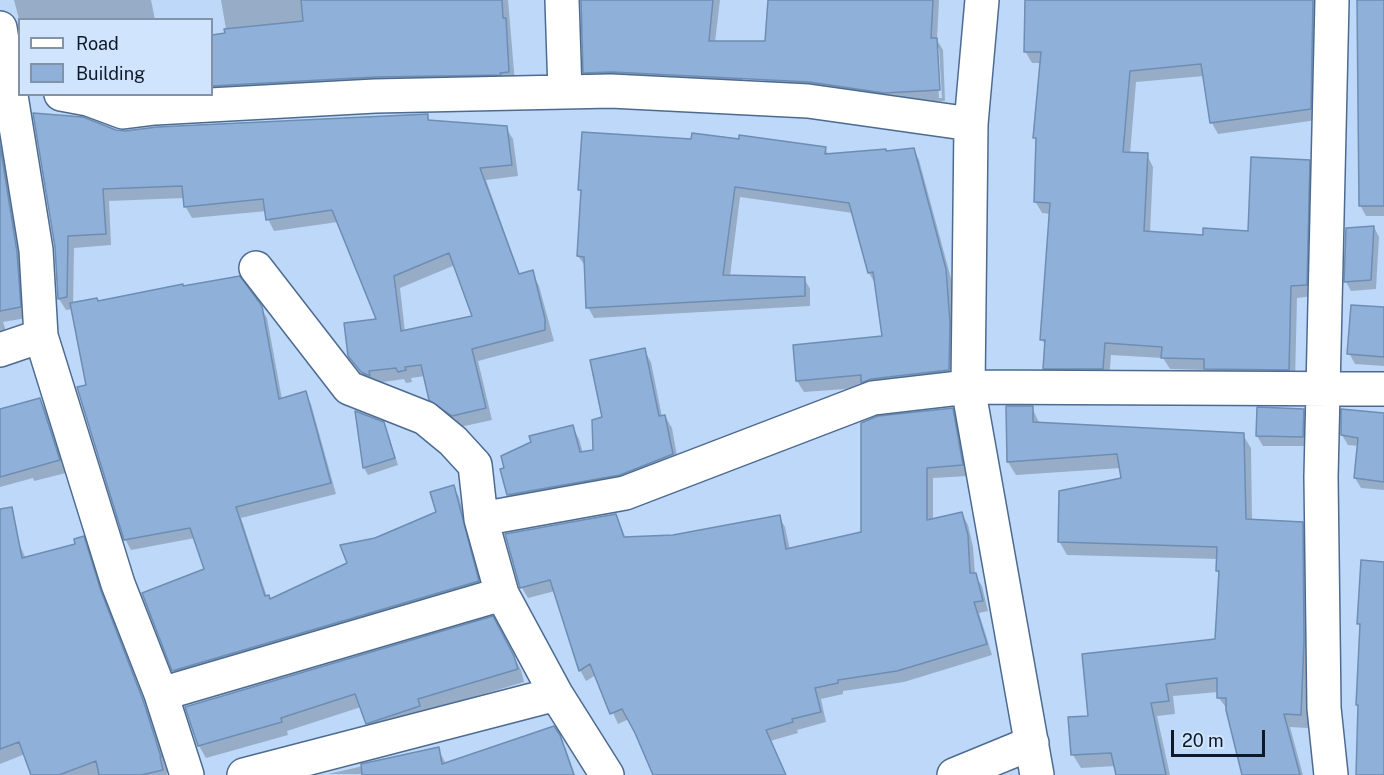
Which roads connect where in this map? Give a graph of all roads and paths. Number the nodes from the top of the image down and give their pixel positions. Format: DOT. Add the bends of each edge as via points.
graph roads {
  1 [pos="562,0"];
  2 [pos="982,0"];
  3 [pos="1332,0"];
  4 [pos="0,28"];
  5 [pos="15,87"];
  6 [pos="565,92"];
  7 [pos="72,96"];
  8 [pos="971,124"];
  9 [pos="256,268"];
  10 [pos="41,336"];
  11 [pos="0,350"];
  12 [pos="968,387"];
  13 [pos="1323,388"];
  14 [pos="1384,389"];
  15 [pos="481,519"];
  16 [pos="502,594"];
  17 [pos="161,694"];
  18 [pos="556,694"];
  19 [pos="1032,743"];
  20 [pos="187,775"];
  21 [pos="244,775"];
  22 [pos="607,775"];
  23 [pos="954,775"];
  24 [pos="1037,775"];
  25 [pos="1331,775"];
  1 -- 6 [label="street"];
  2 -- 8 [label="street"];
  3 -- 13 [label="street"];
  4 -- 5 [label="street"];
  5 -- 10 [label="street" via="36,250"];
  6 -- 7 [label="street" via="375,96 123,112"];
  6 -- 8 [label="street" via="808,101"];
  8 -- 12 [label="street"];
  9 -- 15 [label="street" via="349,388 426,418 475,465"];
  10 -- 11 [label="street"];
  10 -- 17 [label="street" via="118,584"];
  12 -- 13 [label="street"];
  12 -- 15 [label="street" via="873,398 625,493"];
  12 -- 19 [label="street"];
  13 -- 14 [label="street"];
  13 -- 25 [label="street" via="1324,708"];
  15 -- 16 [label="street"];
  16 -- 17 [label="street"];
  16 -- 18 [label="street"];
  17 -- 20 [label="street"];
  18 -- 21 [label="street"];
  18 -- 22 [label="street"];
  19 -- 23 [label="street"];
  19 -- 24 [label="street"];
}
